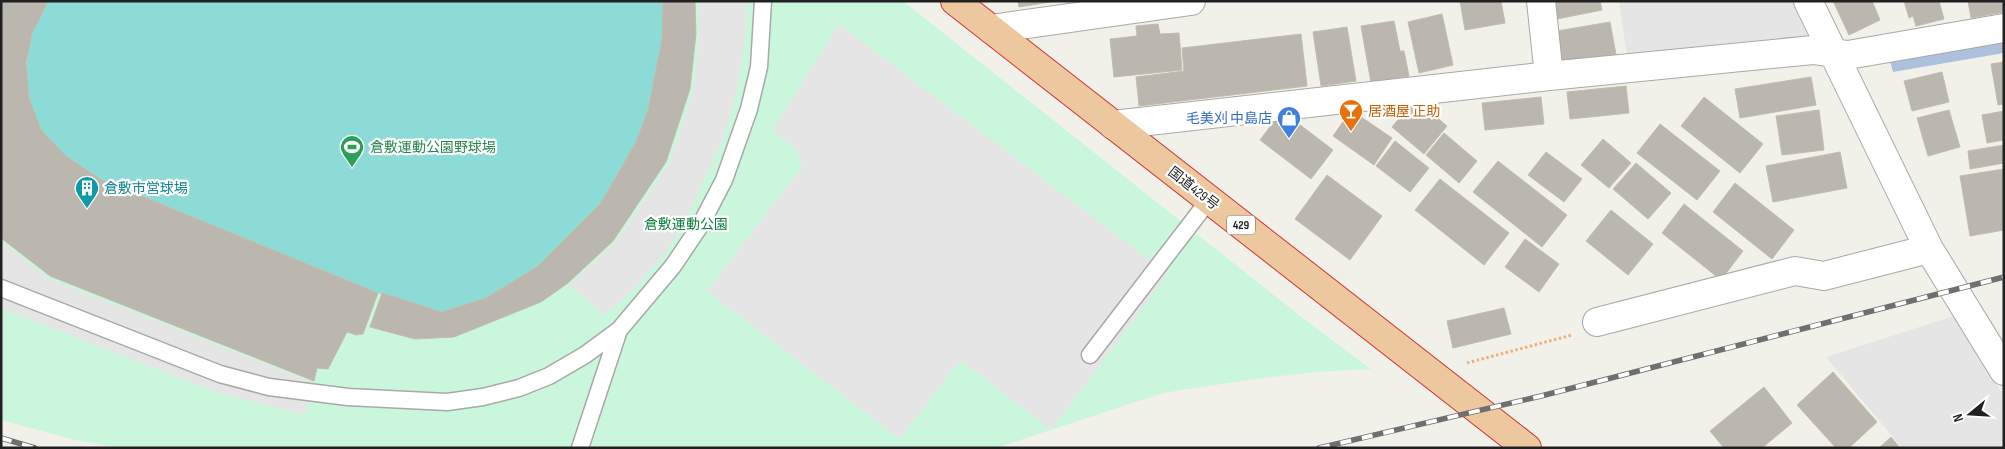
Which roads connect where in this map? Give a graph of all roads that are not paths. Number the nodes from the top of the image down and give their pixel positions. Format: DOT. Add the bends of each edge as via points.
graph roads {
  1 [pos="763,1"];
  2 [pos="956,1"];
  3 [pos="1191,1"];
  4 [pos="1541,1"];
  5 [pos="1808,1"];
  6 [pos="2004,28"];
  7 [pos="991,29"];
  8 [pos="1834,53"];
  9 [pos="1549,76"];
  10 [pos="1114,125"];
  11 [pos="1209,200"];
  12 [pos="1929,249"];
  13 [pos="1,288"];
  14 [pos="1597,322"];
  15 [pos="619,330"];
  16 [pos="1993,333"];
  17 [pos="1090,355"];
  18 [pos="2004,372"];
  19 [pos="580,448"];
  20 [pos="1527,448"];
  1 -- 15 [label="lane" via="759,67 749,109 724,180 700,226 673,266"];
  2 -- 7 [label="highway, 国道429号 / 429"];
  3 -- 7 [label="street"];
  4 -- 9 [label="street"];
  5 -- 8 [label="street"];
  6 -- 8 [label="street" via="1848,54"];
  7 -- 10 [label="highway, 国道429号 / 429"];
  8 -- 9 [label="street" via="1812,50"];
  8 -- 12 [label="street"];
  9 -- 10 [label="street"];
  10 -- 11 [label="highway, 国道429号 / 429"];
  11 -- 17 [label="lane"];
  11 -- 20 [label="highway, 国道429号 / 429"];
  12 -- 14 [label="street" via="1824,276 1795,271"];
  12 -- 16 [label="street"];
  13 -- 15 [label="lane" via="220,374 269,387 348,398 447,402 519,388 549,376"];
  15 -- 19 [label="lane"];
  16 -- 18 [label="street"];
}
